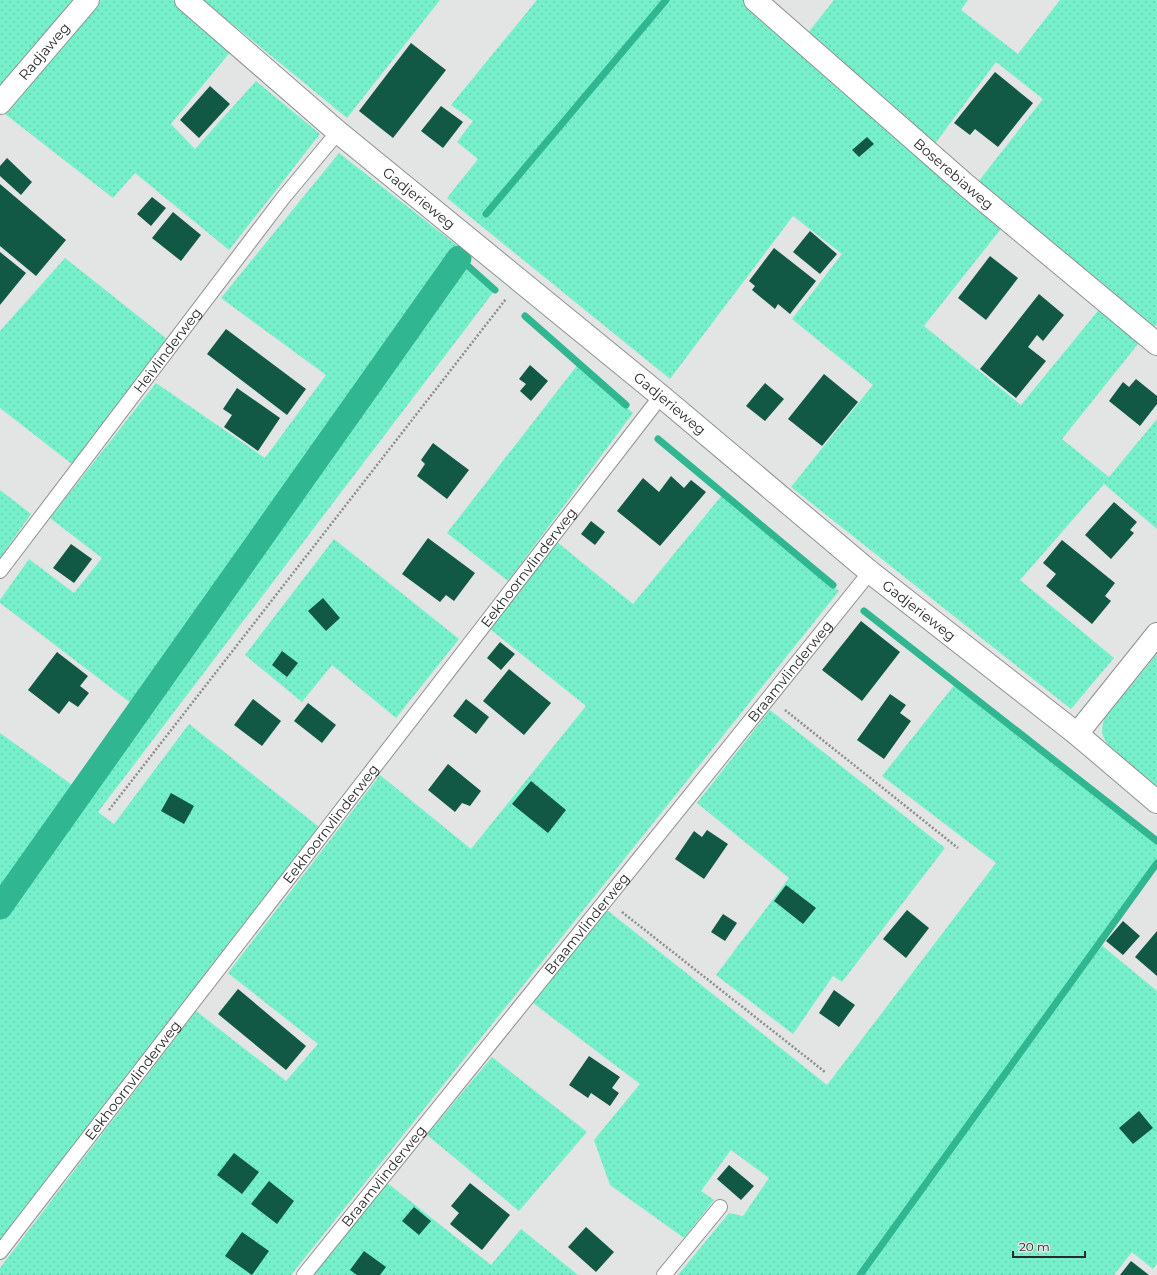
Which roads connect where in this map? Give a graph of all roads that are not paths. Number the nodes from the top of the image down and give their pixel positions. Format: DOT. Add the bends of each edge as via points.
graph roads {
  1 [pos="88,0"];
  2 [pos="186,0"];
  3 [pos="755,0"];
  4 [pos="0,103"];
  5 [pos="338,132"];
  6 [pos="1157,344"];
  7 [pos="661,396"];
  8 [pos="0,571"];
  9 [pos="870,572"];
  10 [pos="1157,634"];
  11 [pos="1076,734"];
  12 [pos="1157,802"];
  13 [pos="720,1207"];
  14 [pos="0,1252"];
  15 [pos="304,1275"];
  16 [pos="664,1275"];
  1 -- 4 [label="street, Radjaweg"];
  2 -- 5 [label="street, Gadjerieweg"];
  3 -- 6 [label="street, Boserebiaweg" via="967,186"];
  5 -- 7 [label="street, Gadjerieweg"];
  5 -- 8 [label="lane, Heivlinderweg" via="283,198"];
  7 -- 9 [label="street, Gadjerieweg"];
  7 -- 14 [label="lane, Eekhoornvlinderweg"];
  9 -- 11 [label="street, Gadjerieweg"];
  9 -- 15 [label="lane, Braamvlinderweg"];
  10 -- 11 [label="street"];
  11 -- 12 [label="street, Gadjerieweg"];
  13 -- 16 [label="lane"];
}
